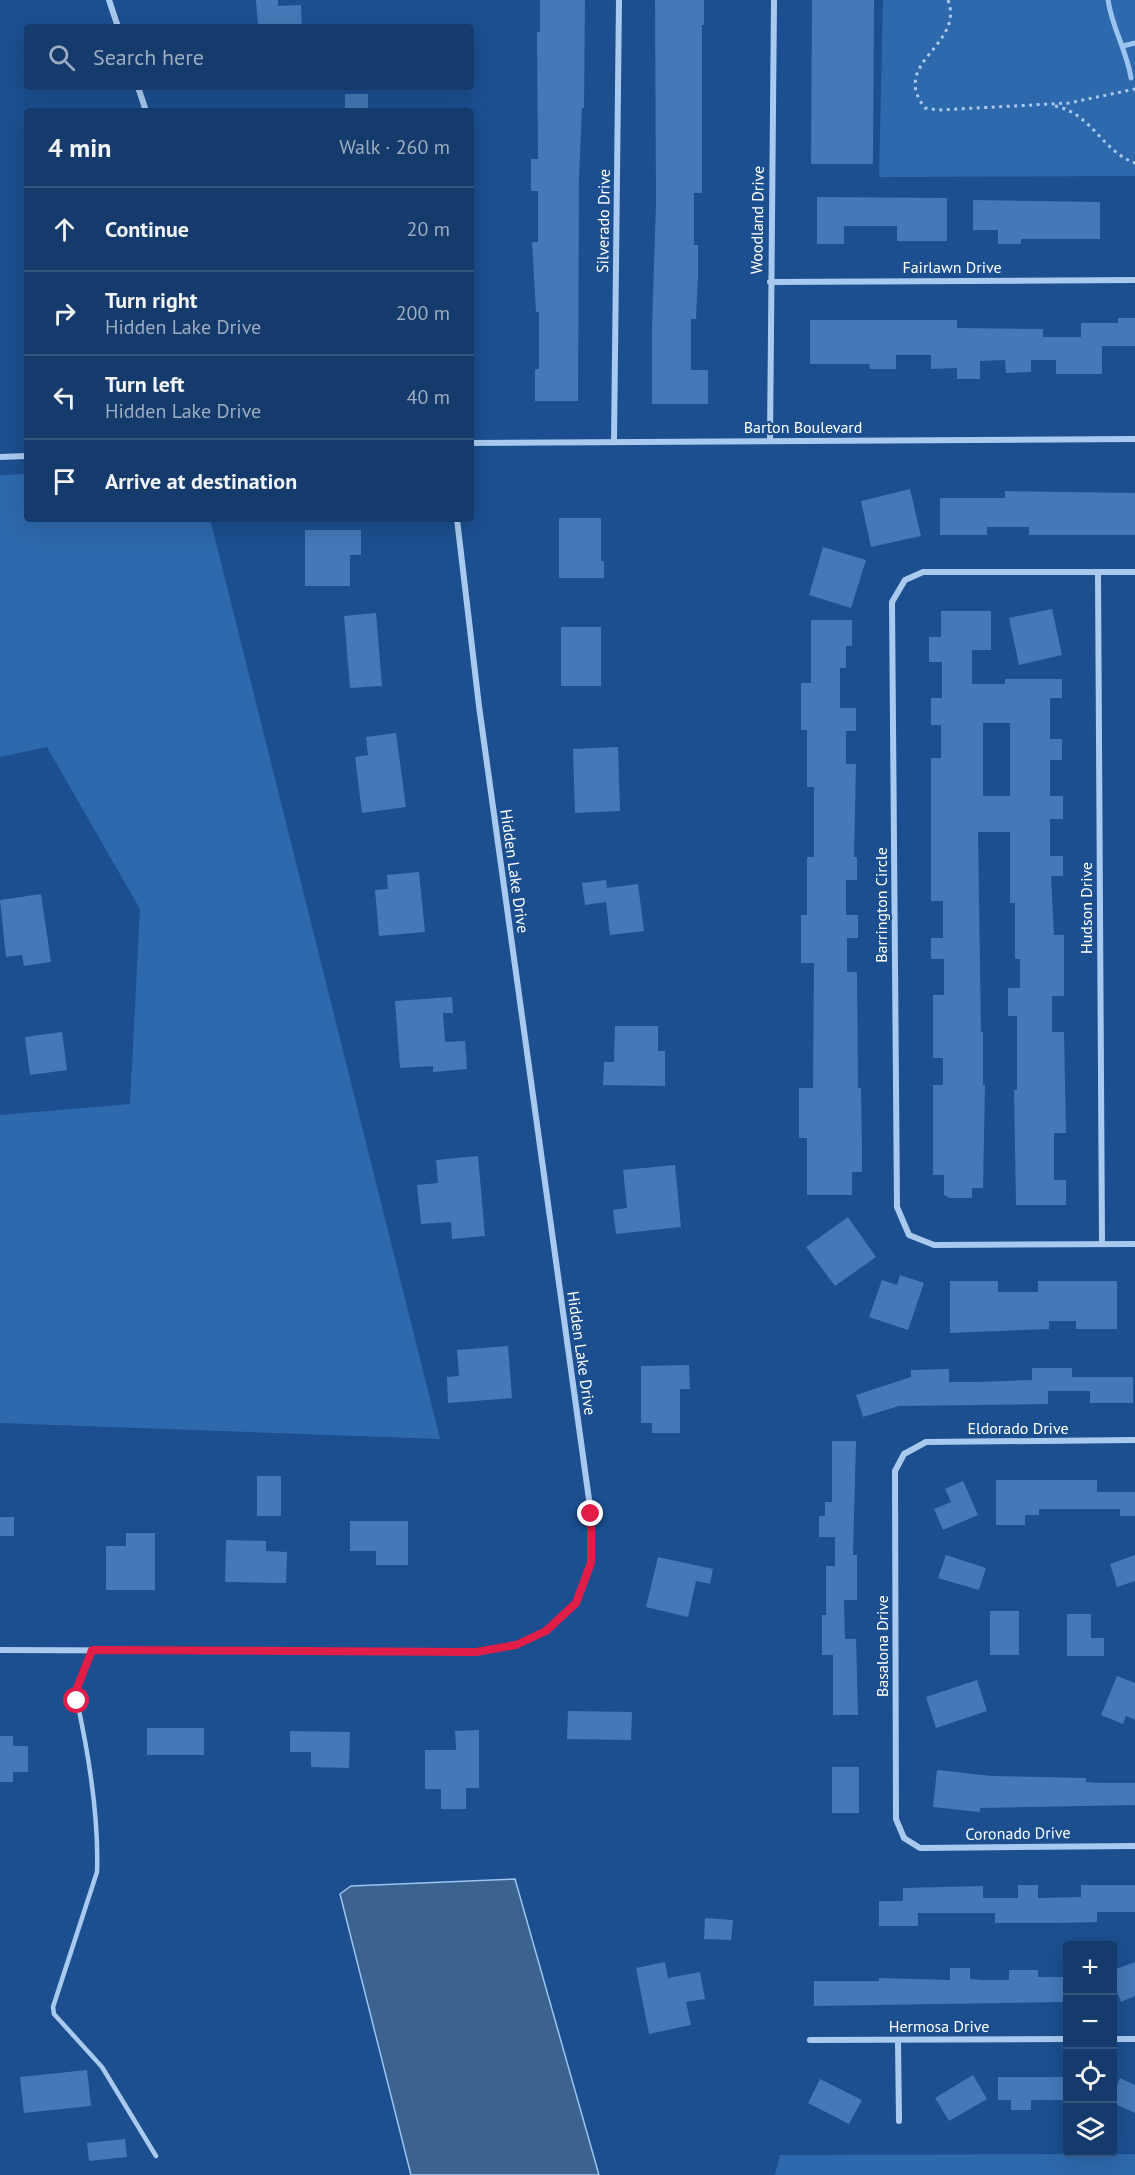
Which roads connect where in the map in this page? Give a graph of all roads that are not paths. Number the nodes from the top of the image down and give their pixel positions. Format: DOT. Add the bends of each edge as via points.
graph roads {
  1 [pos="110,0"];
  2 [pos="619,0"];
  3 [pos="774,0"];
  4 [pos="117,24"];
  5 [pos="139,90"];
  6 [pos="145,108"];
  7 [pos="1135,280"];
  8 [pos="770,282"];
  9 [pos="1135,439"];
  10 [pos="770,441"];
  11 [pos="614,442"];
  12 [pos="474,443"];
  13 [pos="24,456"];
  14 [pos="0,457"];
  15 [pos="457,522"];
  16 [pos="1098,572"];
  17 [pos="1135,572"];
  18 [pos="1102,1244"];
  19 [pos="1135,1244"];
  20 [pos="1135,1440"];
  21 [pos="904,1454"];
  22 [pos="0,1650"];
  23 [pos="92,1650"];
  24 [pos="904,1838"];
  25 [pos="1135,1845"];
  26 [pos="1063,2039"];
  27 [pos="1117,2039"];
  28 [pos="1135,2039"];
  29 [pos="810,2040"];
  30 [pos="898,2040"];
  31 [pos="899,2121"];
  32 [pos="156,2156"];
  1 -- 4 [label="street"];
  2 -- 11 [label="street, Silverado Drive"];
  3 -- 8 [label="street, Woodland Drive"];
  5 -- 6 [label="street"];
  7 -- 8 [label="street, Fairlawn Drive"];
  8 -- 10 [label="street, Woodland Drive"];
  9 -- 10 [label="street, Barton Boulevard"];
  10 -- 11 [label="street, Barton Boulevard"];
  11 -- 12 [label="street, Barton Boulevard"];
  13 -- 14 [label="street"];
  15 -- 23 [label="street, Hidden Lake Drive" via="479,706 591,1514 591,1563 576,1603 546,1631 516,1645 476,1652"];
  16 -- 17 [label="street, Barrington Circle"];
  16 -- 18 [label="street, Hudson Drive"];
  16 -- 18 [label="street, Barrington Circle" via="923,572 905,580 892,602 897,1207 909,1235 934,1245"];
  18 -- 19 [label="street, Barrington Circle"];
  20 -- 21 [label="street, Eldorado Drive" via="926,1442"];
  21 -- 24 [label="street, Basalona Drive" via="895,1471 896,1819"];
  22 -- 23 [label="street, Hidden Lake Drive"];
  23 -- 32 [label="lane" via="77,1688 77,1701 91,1781 97,1872 53,2007 54,2014 102,2067"];
  24 -- 25 [label="street, Coronado Drive" via="920,1848"];
  26 -- 30 [label="street, Hermosa Drive"];
  27 -- 28 [label="street"];
  29 -- 30 [label="street, Hermosa Drive"];
  30 -- 31 [label="street"];
}
